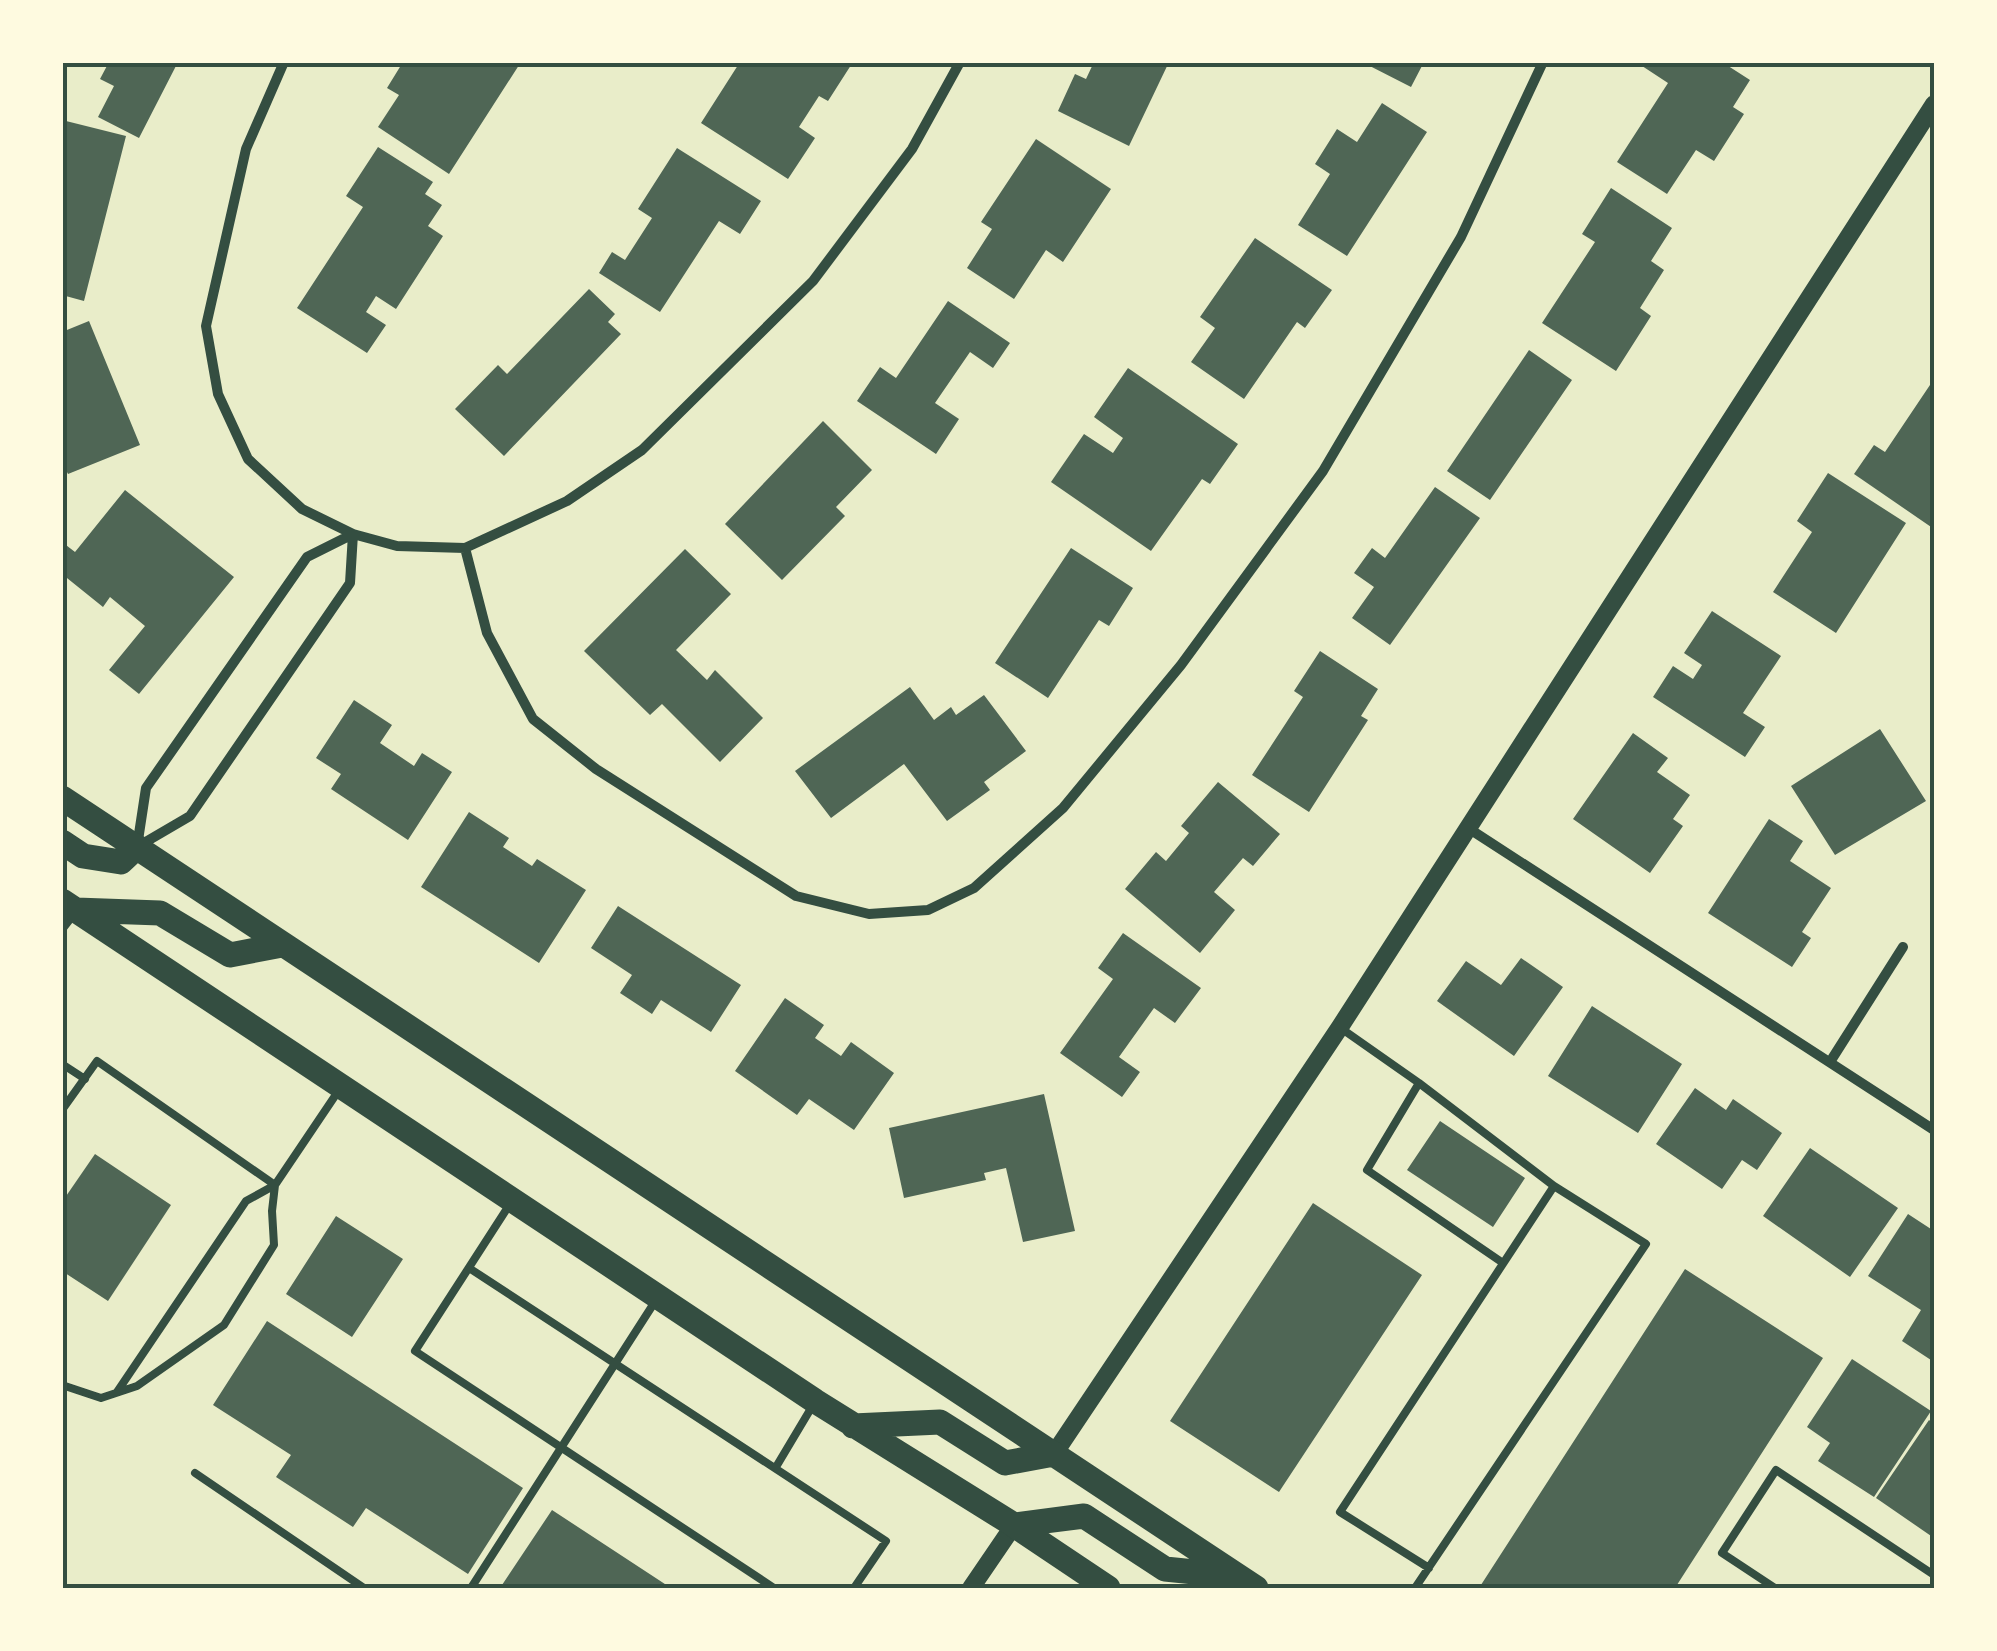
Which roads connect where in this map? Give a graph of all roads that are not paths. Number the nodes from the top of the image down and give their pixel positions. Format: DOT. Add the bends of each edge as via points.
graph roads {
  1 [pos="284,62"];
  2 [pos="960,62"];
  3 [pos="1543,62"];
  4 [pos="1934,104"];
  5 [pos="354,534"];
  6 [pos="465,548"];
  7 [pos="62,798"];
  8 [pos="1468,828"];
  9 [pos="62,842"];
  10 [pos="137,847"];
  11 [pos="67,913"];
  12 [pos="282,945"];
  13 [pos="1903,947"];
  14 [pos="1340,1028"];
  15 [pos="1830,1062"];
  16 [pos="62,1064"];
  17 [pos="85,1078"];
  18 [pos="1420,1083"];
  19 [pos="341,1086"];
  20 [pos="62,1110"];
  21 [pos="1934,1130"];
  22 [pos="275,1184"];
  23 [pos="1554,1186"];
  24 [pos="513,1200"];
  25 [pos="1504,1263"];
  26 [pos="469,1268"];
  27 [pos="659,1296"];
  28 [pos="617,1363"];
  29 [pos="62,1385"];
  30 [pos="118,1392"];
  31 [pos="815,1402"];
  32 [pos="852,1426"];
  33 [pos="562,1448"];
  34 [pos="1054,1454"];
  35 [pos="776,1467"];
  36 [pos="194,1474"];
  37 [pos="1014,1525"];
  38 [pos="1429,1568"];
  39 [pos="1934,1575"];
  40 [pos="1247,1582"];
  41 [pos="364,1588"];
  42 [pos="471,1588"];
  43 [pos="774,1588"];
  44 [pos="854,1588"];
  45 [pos="972,1588"];
  46 [pos="1108,1588"];
  47 [pos="1416,1588"];
  48 [pos="1775,1588"];
  1 -- 5 [label="street" via="246,149 206,326 218,394 248,459 302,509"];
  2 -- 6 [label="street" via="912,149 814,282 642,450 567,502"];
  3 -- 6 [label="street" via="1461,237 1322,471 1181,665 1064,808 974,888 928,910 869,914 796,896 596,770 533,719 488,634"];
  4 -- 8 [label="street"];
  5 -- 6 [label="street" via="397,546"];
  5 -- 10 [label="street" via="350,584 190,816"];
  5 -- 10 [label="street" via="307,556 146,788"];
  7 -- 10 [label="main road"];
  8 -- 14 [label="street"];
  8 -- 15 [label="street"];
  9 -- 10 [label="main road" via="83,856 121,862"];
  10 -- 12 [label="main road"];
  11 -- 12 [label="main road" via="160,913 230,955"];
  11 -- 19 [label="main road"];
  12 -- 34 [label="main road"];
  13 -- 15 [label="street"];
  14 -- 18 [label="lane"];
  14 -- 34 [label="street"];
  15 -- 21 [label="street"];
  16 -- 17 [label="lane"];
  17 -- 20 [label="lane"];
  17 -- 22 [label="lane" via="97,1061"];
  18 -- 23 [label="lane"];
  18 -- 25 [label="lane" via="1367,1170"];
  19 -- 22 [label="lane"];
  19 -- 24 [label="main road"];
  22 -- 30 [label="lane" via="246,1201"];
  22 -- 30 [label="lane" via="274,1245 224,1325 138,1386"];
  23 -- 25 [label="lane"];
  23 -- 38 [label="lane" via="1646,1244"];
  24 -- 26 [label="lane"];
  24 -- 27 [label="main road"];
  25 -- 38 [label="lane" via="1340,1512"];
  26 -- 28 [label="lane"];
  26 -- 33 [label="lane" via="415,1351"];
  27 -- 28 [label="lane"];
  27 -- 31 [label="main road"];
  28 -- 33 [label="lane"];
  28 -- 35 [label="lane"];
  29 -- 30 [label="lane" via="101,1398"];
  31 -- 32 [label="main road"];
  31 -- 35 [label="lane"];
  32 -- 34 [label="main road" via="940,1422 1006,1463"];
  32 -- 37 [label="main road"];
  33 -- 42 [label="lane"];
  33 -- 43 [label="lane"];
  34 -- 40 [label="main road"];
  35 -- 44 [label="lane" via="886,1542"];
  36 -- 41 [label="lane"];
  37 -- 40 [label="main road" via="1084,1516 1165,1569"];
  37 -- 45 [label="street"];
  37 -- 46 [label="main road"];
  38 -- 47 [label="lane"];
  39 -- 48 [label="lane" via="1776,1470 1722,1554"];
}
